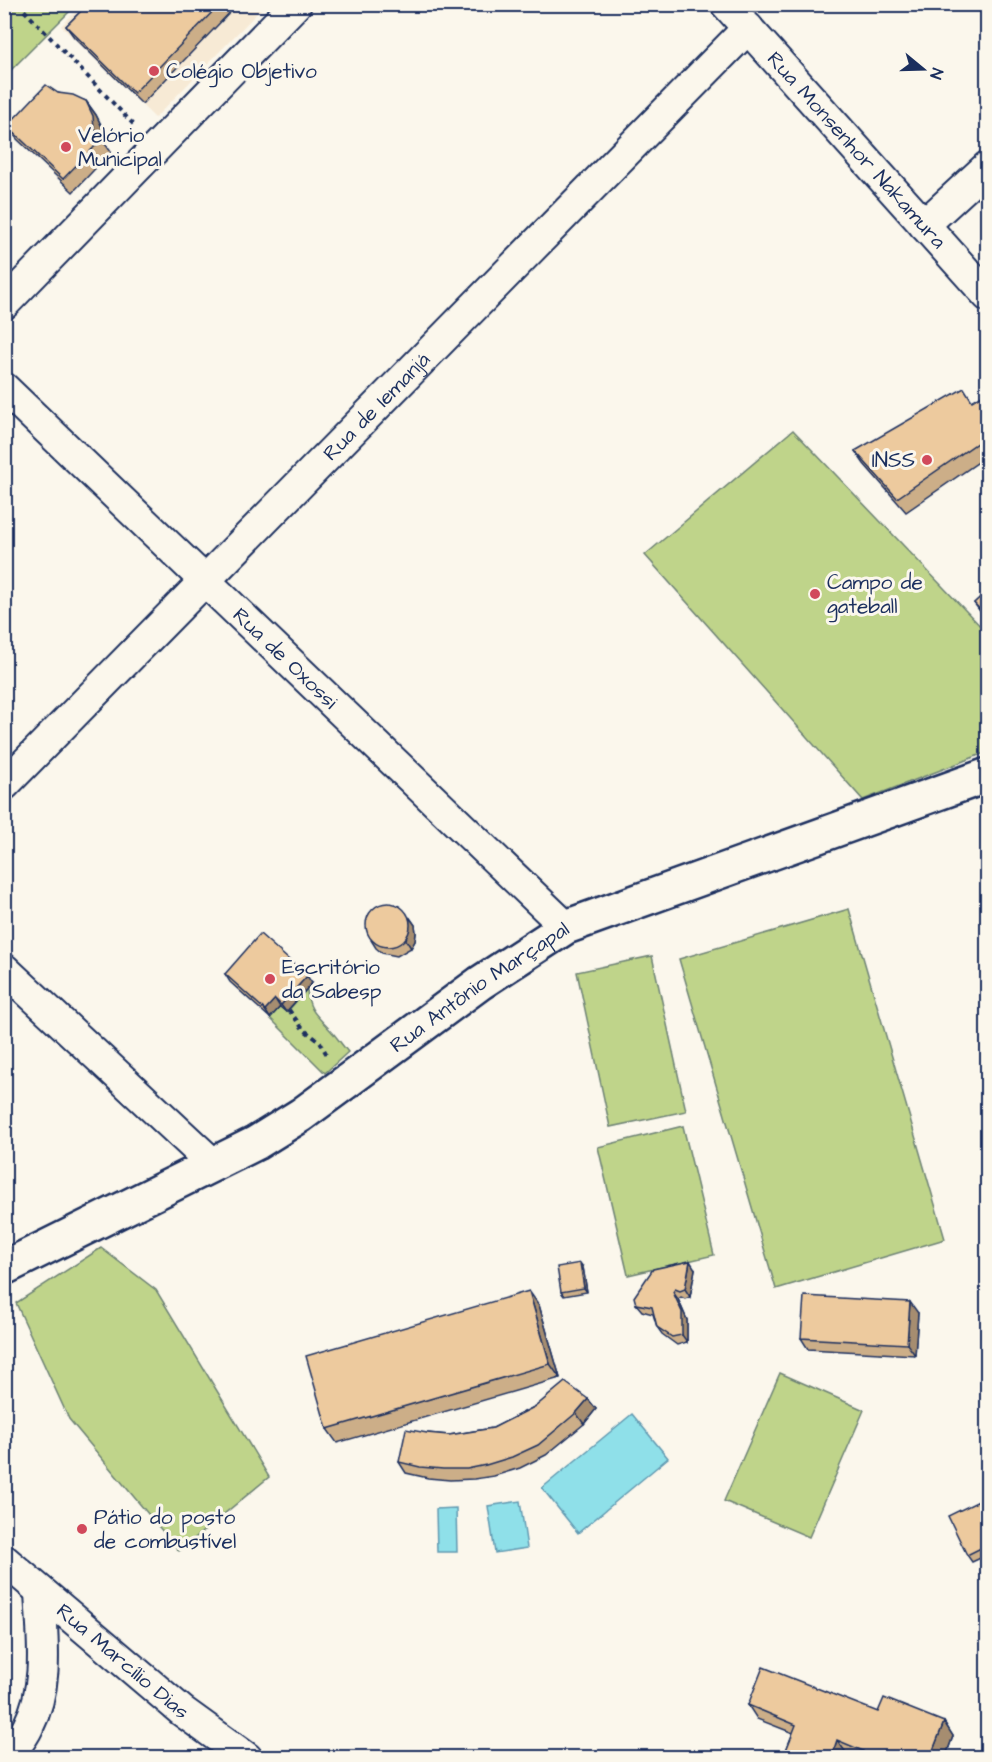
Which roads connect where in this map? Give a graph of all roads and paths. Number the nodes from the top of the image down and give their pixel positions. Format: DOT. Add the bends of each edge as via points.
graph roads {
  1 [pos="18,4"];
  2 [pos="296,4"];
  3 [pos="726,4"];
  4 [pos="748,28"];
  5 [pos="156,148"];
  6 [pos="987,166"];
  7 [pos="924,225"];
  8 [pos="987,296"];
  9 [pos="4,304"];
  10 [pos="4,388"];
  11 [pos="206,580"];
  12 [pos="987,775"];
  13 [pos="4,785"];
  14 [pos="566,927"];
  15 [pos="4,969"];
  16 [pos="289,1010"];
  17 [pos="350,1079"];
  18 [pos="213,1164"];
  19 [pos="4,1268"];
  20 [pos="4,1560"];
  21 [pos="40,1591"];
  22 [pos="7,1758"];
  23 [pos="247,1758"];
  1 -- 5 [label="path"];
  2 -- 5 [label="street"];
  3 -- 4 [label="street, Rua Monsenhor Nakamura"];
  4 -- 7 [label="street, Rua Monsenhor Nakamura"];
  4 -- 11 [label="street, Rua de Iemanjá"];
  5 -- 9 [label="street"];
  6 -- 7 [label="street"];
  7 -- 8 [label="street, Rua Monsenhor Nakamura"];
  10 -- 11 [label="street, Rua de Oxossi"];
  11 -- 13 [label="street, Rua de Iemanjá"];
  11 -- 14 [label="street, Rua de Oxossi"];
  12 -- 14 [label="main road, Rua Antônio Marçapal"];
  14 -- 17 [label="main road, Rua Antônio Marçapal" via="480,983"];
  15 -- 18 [label="street"];
  16 -- 17 [label="path" via="303,1029 320,1042 333,1065"];
  17 -- 18 [label="main road, Rua Antônio Marçapal" via="256,1143"];
  18 -- 19 [label="main road, Rua Antônio Marçapal"];
  20 -- 21 [label="street, Rua Marcílio Dias"];
  21 -- 22 [label="street" via="40,1695 28,1728"];
  21 -- 23 [label="street, Rua Marcílio Dias" via="182,1711"];
}
